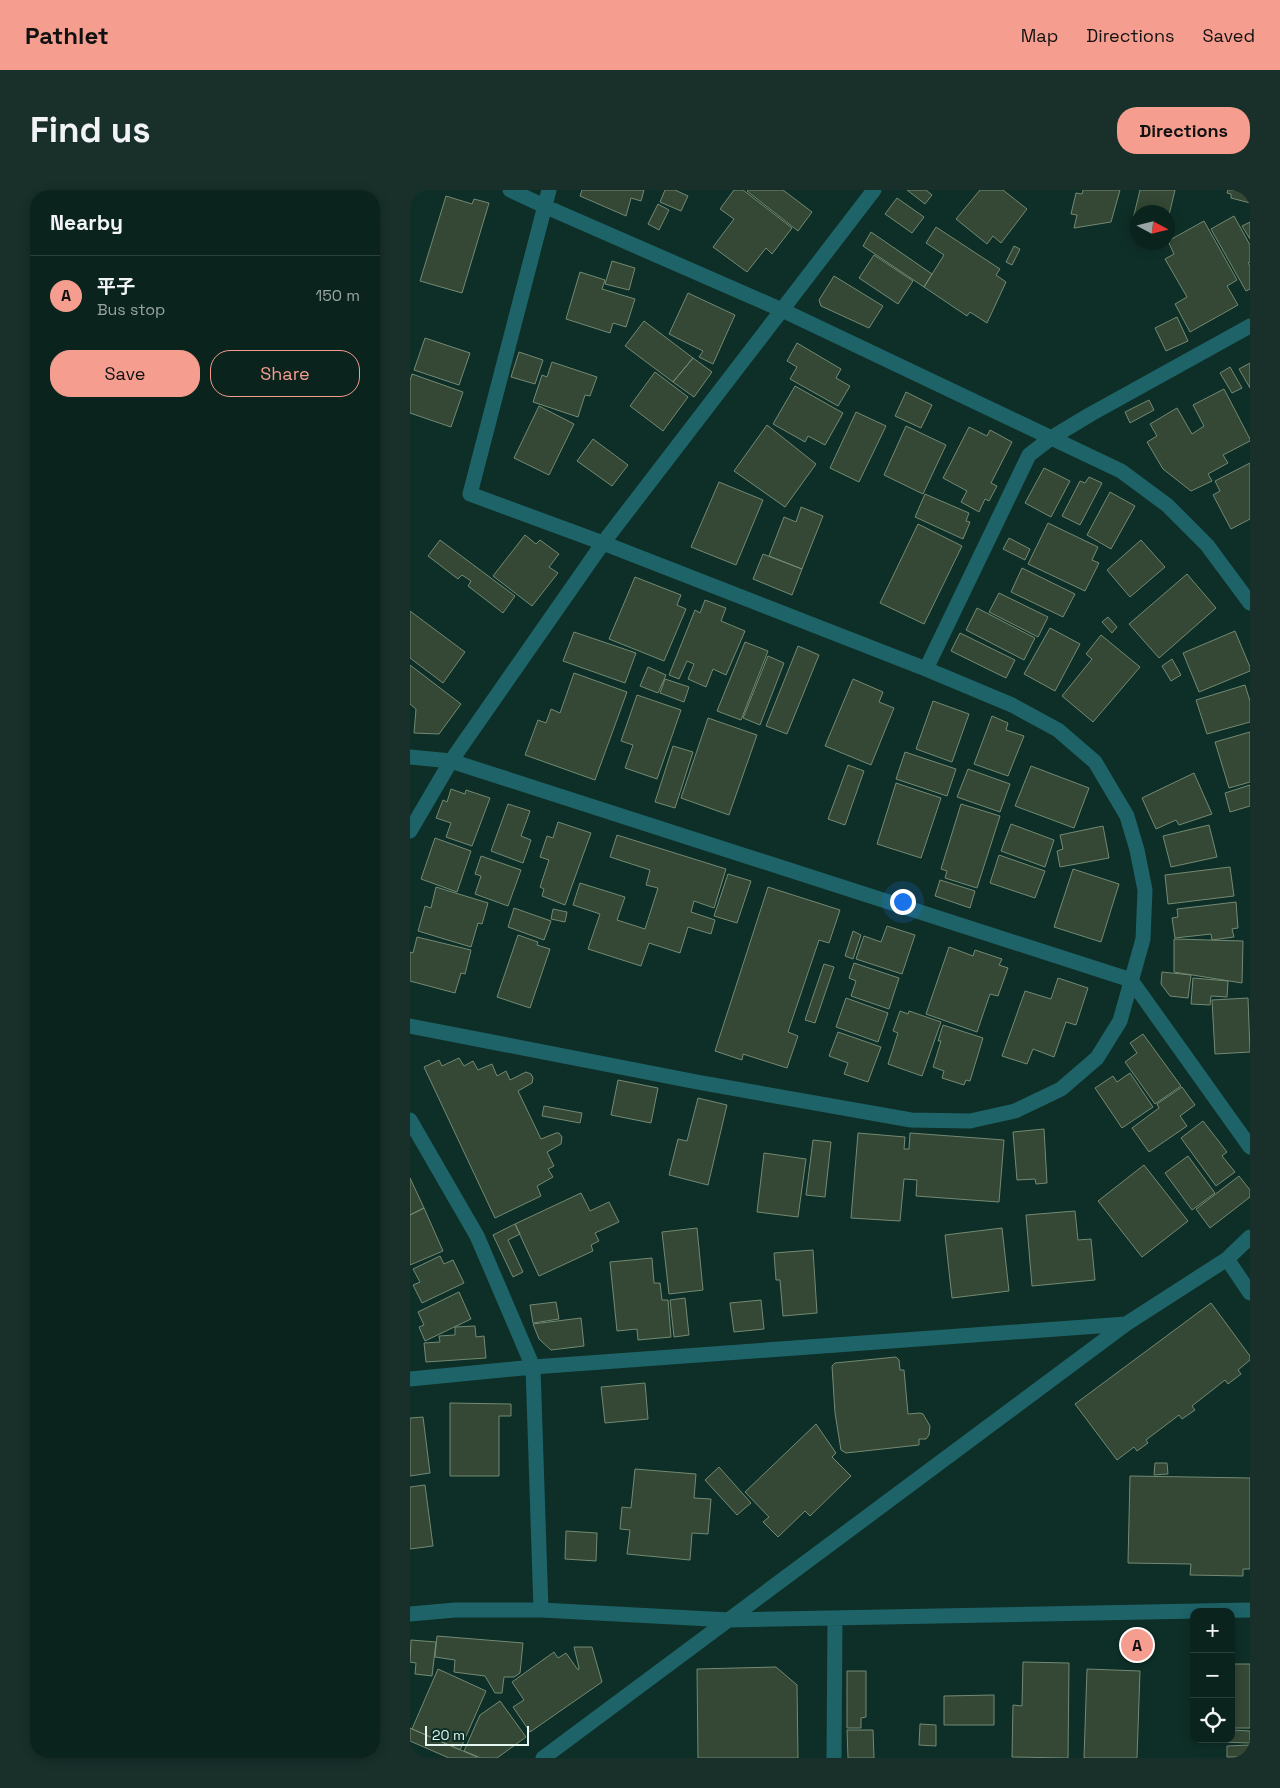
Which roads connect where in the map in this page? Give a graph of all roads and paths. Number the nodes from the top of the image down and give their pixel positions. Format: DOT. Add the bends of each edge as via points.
graph roads {
  1 [pos="510,190"];
  2 [pos="549,190"];
  3 [pos="874,190"];
  4 [pos="544,206"];
  5 [pos="782,310"];
  6 [pos="1250,326"];
  7 [pos="1051,438"];
  8 [pos="604,543"];
  9 [pos="1250,603"];
  10 [pos="926,669"];
  11 [pos="410,757"];
  12 [pos="452,761"];
  13 [pos="410,831"];
  14 [pos="1131,980"];
  15 [pos="410,1026"];
  16 [pos="410,1120"];
  17 [pos="1250,1147"];
  18 [pos="1250,1237"];
  19 [pos="1227,1259"];
  20 [pos="1250,1293"];
  21 [pos="1126,1324"];
  22 [pos="533,1367"];
  23 [pos="410,1379"];
  24 [pos="541,1610"];
  25 [pos="1250,1610"];
  26 [pos="410,1614"];
  27 [pos="835,1618"];
  28 [pos="729,1620"];
  29 [pos="543,1758"];
  30 [pos="834,1758"];
  1 -- 4 [label="street"];
  2 -- 4 [label="street"];
  3 -- 5 [label="street"];
  4 -- 5 [label="street"];
  4 -- 8 [label="street" via="470,494"];
  5 -- 7 [label="street"];
  5 -- 8 [label="street"];
  6 -- 7 [label="street"];
  7 -- 9 [label="street" via="1121,471 1167,505 1207,544"];
  7 -- 10 [label="street" via="1029,455"];
  8 -- 10 [label="street"];
  8 -- 12 [label="street"];
  10 -- 14 [label="street" via="1012,705 1058,730 1095,762 1127,816 1145,890 1143,938"];
  11 -- 12 [label="street"];
  12 -- 13 [label="street"];
  12 -- 14 [label="street"];
  14 -- 15 [label="street" via="1120,1021 1097,1058 1061,1089 1015,1111 970,1121 911,1120"];
  14 -- 17 [label="street"];
  16 -- 22 [label="street" via="477,1236"];
  18 -- 19 [label="street"];
  19 -- 20 [label="street"];
  19 -- 21 [label="street"];
  21 -- 22 [label="street"];
  21 -- 28 [label="street"];
  22 -- 23 [label="street"];
  22 -- 24 [label="street"];
  24 -- 26 [label="street" via="455,1610"];
  24 -- 28 [label="street"];
  25 -- 27 [label="street"];
  27 -- 28 [label="street"];
  27 -- 30 [label="street"];
  28 -- 29 [label="street"];
}
